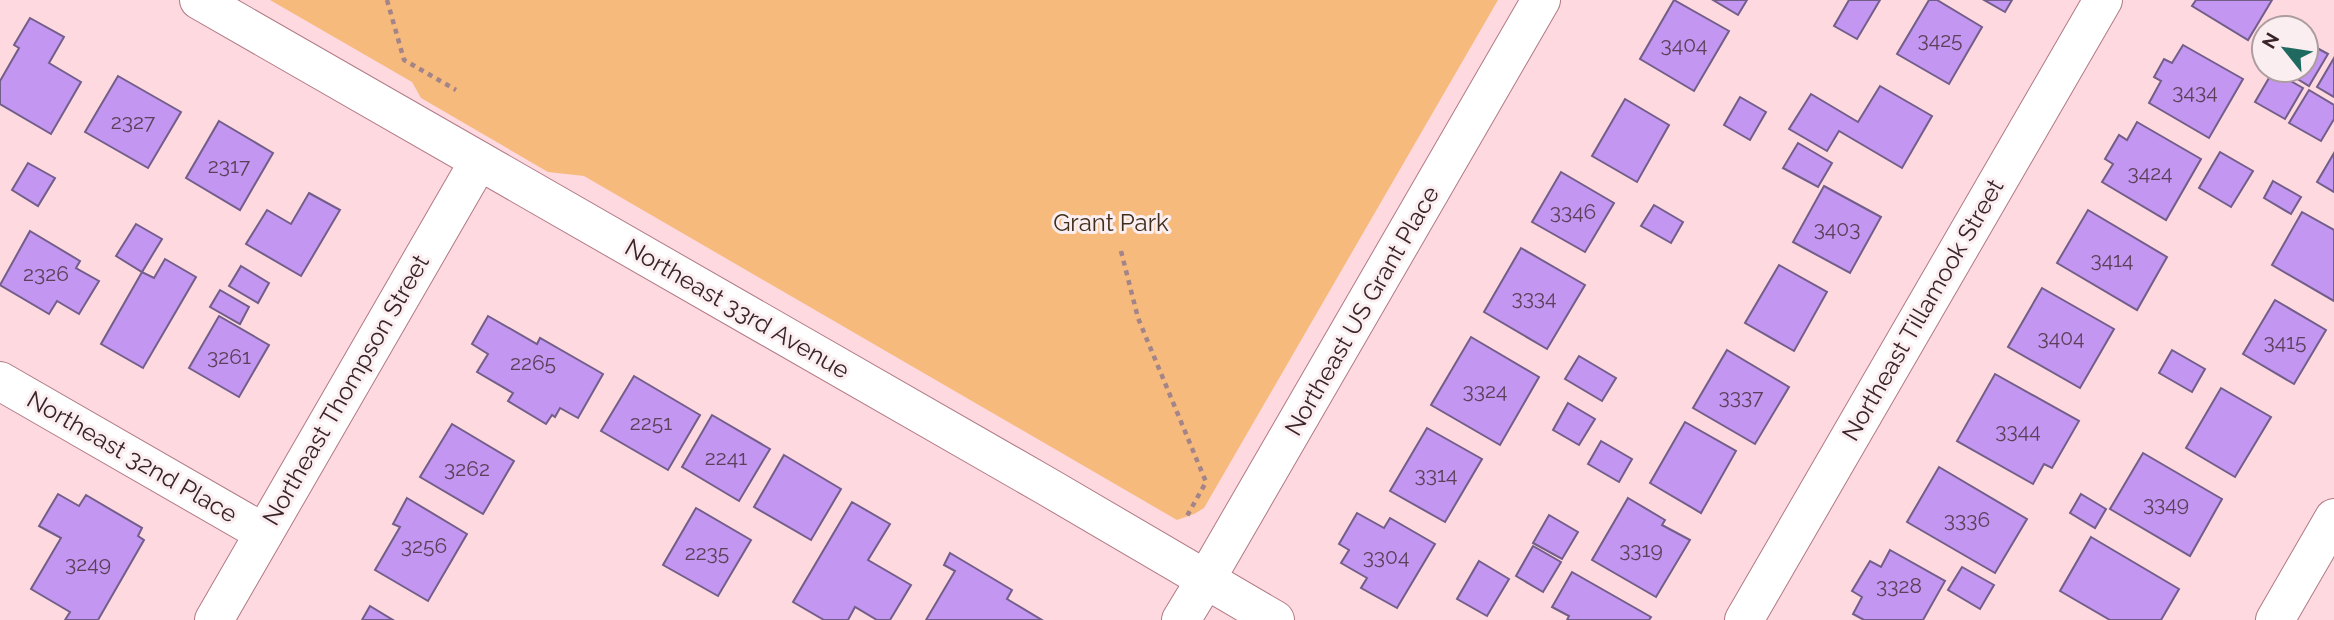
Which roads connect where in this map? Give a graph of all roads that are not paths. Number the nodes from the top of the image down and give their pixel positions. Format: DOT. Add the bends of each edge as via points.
graph roads {
  1 [pos="199,0"];
  2 [pos="1541,0"];
  3 [pos="2103,0"];
  4 [pos="479,161"];
  5 [pos="0,381"];
  6 [pos="2334,518"];
  7 [pos="264,533"];
  8 [pos="1206,579"];
  9 [pos="214,620"];
  10 [pos="1181,620"];
  11 [pos="1275,620"];
  12 [pos="1744,620"];
  13 [pos="2275,620"];
  1 -- 4 [label="street, Northeast 33rd Avenue"];
  2 -- 8 [label="street, Northeast US Grant Place"];
  3 -- 12 [label="street, Northeast Tillamook Street"];
  4 -- 7 [label="street, Northeast Thompson Street"];
  4 -- 8 [label="street, Northeast 33rd Avenue"];
  5 -- 7 [label="street, Northeast 32nd Place"];
  6 -- 13 [label="street"];
  7 -- 9 [label="street, Northeast Thompson Street"];
  8 -- 10 [label="street, Northeast US Grant Place"];
  8 -- 11 [label="street, Northeast 33rd Avenue"];
}
